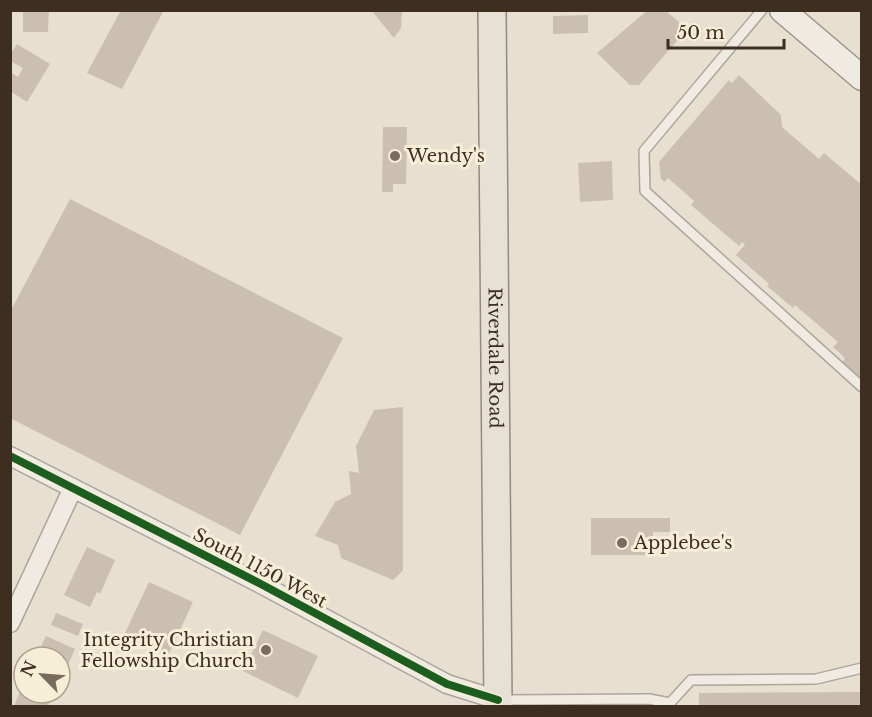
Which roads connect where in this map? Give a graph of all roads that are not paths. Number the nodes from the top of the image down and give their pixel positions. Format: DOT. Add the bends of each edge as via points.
graph roads {
  1 [pos="492,10"];
  2 [pos="762,10"];
  3 [pos="782,10"];
  4 [pos="861,78"];
  5 [pos="861,387"];
  6 [pos="10,456"];
  7 [pos="73,488"];
  8 [pos="10,623"];
  9 [pos="861,668"];
  10 [pos="498,703"];
  1 -- 10 [label="main road, Riverdale Road"];
  2 -- 5 [label="lane" via="644,151 645,191"];
  3 -- 4 [label="main road"];
  6 -- 7 [label="street, South 1150 West"];
  7 -- 8 [label="street"];
  7 -- 10 [label="street, South 1150 West" via="447,684"];
  9 -- 10 [label="lane" via="816,679 691,680 670,703 649,699"];
}
